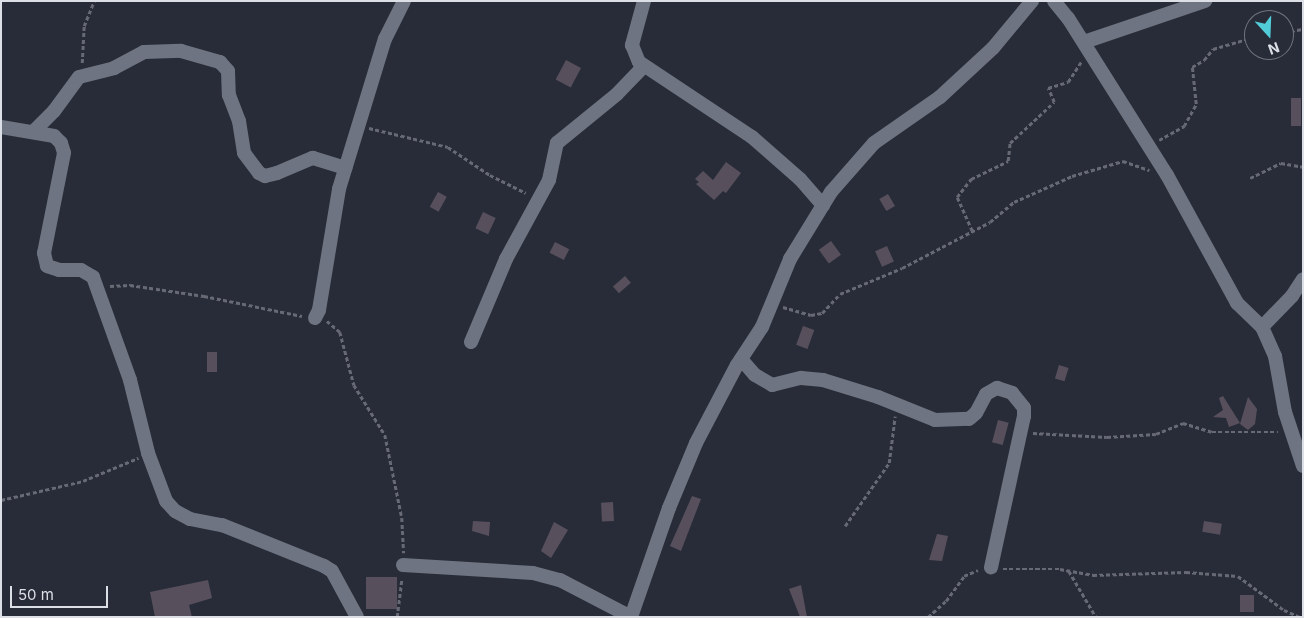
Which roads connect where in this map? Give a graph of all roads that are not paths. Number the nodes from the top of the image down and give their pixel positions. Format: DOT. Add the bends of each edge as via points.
graph roads {
  1 [pos="404,1"];
  2 [pos="644,1"];
  3 [pos="1032,1"];
  4 [pos="1054,1"];
  5 [pos="1205,1"];
  6 [pos="1087,46"];
  7 [pos="644,66"];
  8 [pos="1,127"];
  9 [pos="34,132"];
  10 [pos="346,168"];
  11 [pos="823,204"];
  12 [pos="1303,279"];
  13 [pos="315,318"];
  14 [pos="1262,327"];
  15 [pos="471,342"];
  16 [pos="741,359"];
  17 [pos="1303,466"];
  18 [pos="403,565"];
  19 [pos="991,567"];
  20 [pos="357,617"];
  21 [pos="631,617"];
  1 -- 10 [label="street" via="385,39"];
  2 -- 7 [label="street" via="632,45 634,54"];
  3 -- 11 [label="street" via="1008,33 947,91 858,158"];
  4 -- 6 [label="street"];
  5 -- 6 [label="street"];
  6 -- 14 [label="street" via="1167,175 1237,303"];
  7 -- 11 [label="street" via="752,137"];
  7 -- 15 [label="street" via="618,94 557,143 554,168 506,260"];
  8 -- 9 [label="street"];
  9 -- 10 [label="street" via="79,77 122,65 144,52 181,51 220,62 228,71 229,95 239,121 244,152 259,173 265,176 277,173 313,158"];
  9 -- 20 [label="street" via="54,136 64,153 44,252 47,266 59,270 81,270 93,277 130,380 148,453 166,501 175,511 190,519 222,525 324,566 332,571"];
  10 -- 13 [label="street"];
  11 -- 16 [label="street" via="779,280 762,327"];
  12 -- 14 [label="street" via="1292,296"];
  14 -- 17 [label="street" via="1275,356 1292,435"];
  16 -- 19 [label="street" via="754,375 772,385 812,378 896,405 918,416 954,422 969,419 976,414 986,394 1004,388 1024,408"];
  16 -- 21 [label="street" via="684,470"];
  18 -- 21 [label="street" via="533,573 560,580"];
}
